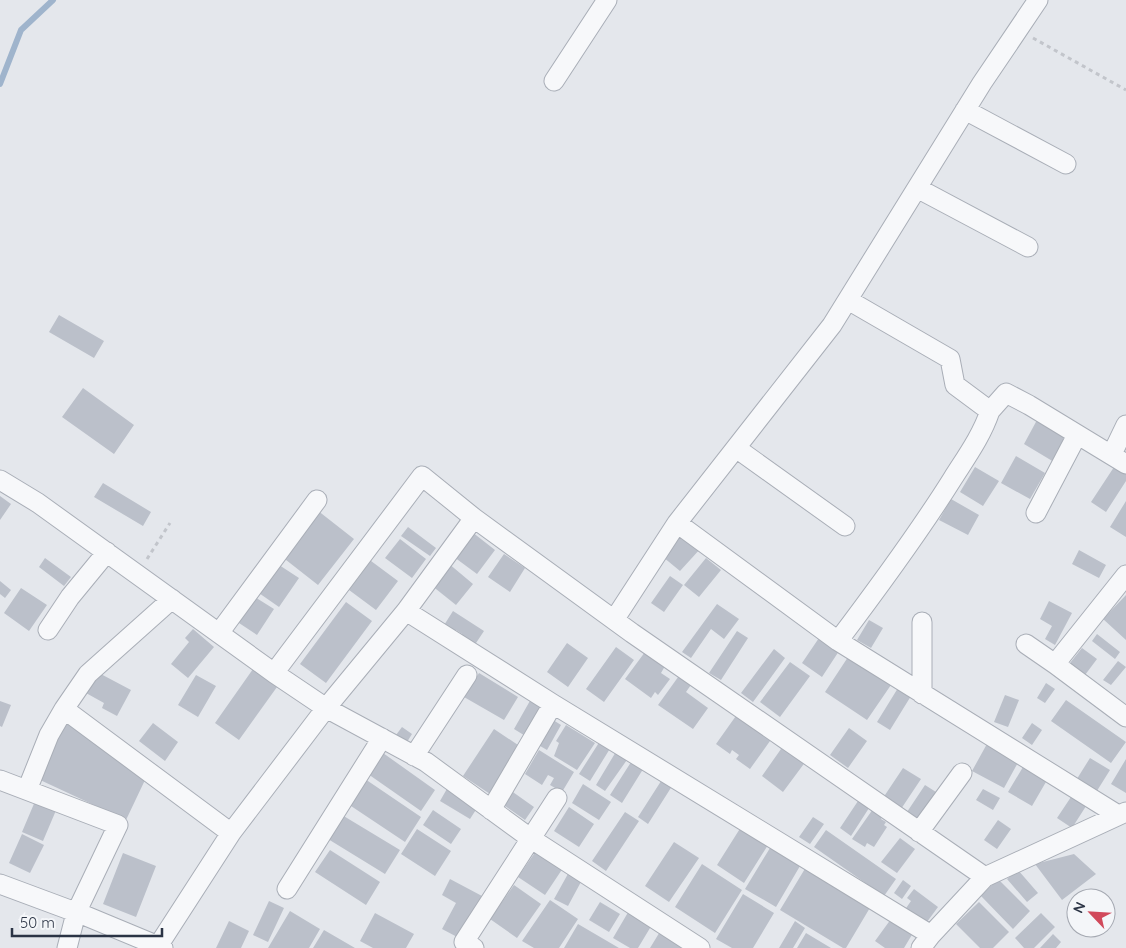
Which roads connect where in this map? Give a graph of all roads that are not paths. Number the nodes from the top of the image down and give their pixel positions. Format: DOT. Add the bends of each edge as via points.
graph roads {
  1 [pos="607,0"];
  2 [pos="1038,0"];
  3 [pos="554,81"];
  4 [pos="965,110"];
  5 [pos="1066,164"];
  6 [pos="917,188"];
  7 [pos="1028,247"];
  8 [pos="848,300"];
  9 [pos="990,410"];
  10 [pos="1126,426"];
  11 [pos="1078,435"];
  12 [pos="736,448"];
  13 [pos="1119,459"];
  14 [pos="0,480"];
  15 [pos="317,500"];
  16 [pos="1036,513"];
  17 [pos="474,518"];
  18 [pos="677,523"];
  19 [pos="845,526"];
  20 [pos="107,552"];
  21 [pos="1126,575"];
  22 [pos="172,599"];
  23 [pos="406,611"];
  24 [pos="614,620"];
  25 [pos="922,622"];
  26 [pos="48,630"];
  27 [pos="219,633"];
  28 [pos="838,641"];
  29 [pos="1026,644"];
  30 [pos="1055,664"];
  31 [pos="274,673"];
  32 [pos="466,675"];
  33 [pos="922,694"];
  34 [pos="553,704"];
  35 [pos="326,708"];
  36 [pos="64,709"];
  37 [pos="1126,717"];
  38 [pos="382,738"];
  39 [pos="414,756"];
  40 [pos="962,773"];
  41 [pos="0,780"];
  42 [pos="27,790"];
  43 [pos="557,798"];
  44 [pos="491,810"];
  45 [pos="1122,813"];
  46 [pos="919,832"];
  47 [pos="232,833"];
  48 [pos="530,838"];
  49 [pos="985,877"];
  50 [pos="0,884"];
  51 [pos="287,889"];
  52 [pos="76,912"];
  53 [pos="926,942"];
  54 [pos="161,947"];
  55 [pos="67,948"];
  56 [pos="474,948"];
  57 [pos="700,948"];
  1 -- 3 [label="street"];
  2 -- 4 [label="street"];
  4 -- 5 [label="street"];
  4 -- 6 [label="street"];
  6 -- 7 [label="street"];
  6 -- 8 [label="street"];
  8 -- 9 [label="street" via="950,359 956,385"];
  8 -- 12 [label="street"];
  9 -- 11 [label="street" via="1006,393"];
  9 -- 28 [label="street" via="985,427 939,501"];
  10 -- 13 [label="street"];
  11 -- 13 [label="street"];
  11 -- 16 [label="street"];
  12 -- 18 [label="street"];
  12 -- 19 [label="street"];
  14 -- 20 [label="street"];
  15 -- 27 [label="street"];
  17 -- 23 [label="street"];
  17 -- 24 [label="street"];
  17 -- 31 [label="street" via="422,476"];
  18 -- 24 [label="street"];
  18 -- 28 [label="street"];
  20 -- 22 [label="street"];
  20 -- 26 [label="street"];
  21 -- 30 [label="street"];
  22 -- 27 [label="street"];
  22 -- 36 [label="street" via="88,674"];
  23 -- 34 [label="street"];
  23 -- 35 [label="street"];
  24 -- 46 [label="street"];
  25 -- 33 [label="street"];
  27 -- 31 [label="street"];
  28 -- 33 [label="street"];
  29 -- 30 [label="street"];
  30 -- 37 [label="street"];
  31 -- 35 [label="street"];
  32 -- 39 [label="street"];
  33 -- 45 [label="street"];
  34 -- 44 [label="street"];
  34 -- 53 [label="street"];
  35 -- 38 [label="street"];
  35 -- 47 [label="street"];
  36 -- 42 [label="street"];
  36 -- 47 [label="street"];
  38 -- 39 [label="street"];
  38 -- 51 [label="street"];
  39 -- 44 [label="street"];
  40 -- 46 [label="street"];
  41 -- 42 [label="street"];
  42 -- 52 [label="street" via="118,825"];
  43 -- 48 [label="street"];
  44 -- 48 [label="street"];
  45 -- 49 [label="street"];
  46 -- 49 [label="street"];
  47 -- 54 [label="street"];
  48 -- 56 [label="street" via="464,942"];
  48 -- 57 [label="street"];
  49 -- 53 [label="street"];
  50 -- 52 [label="street"];
  52 -- 54 [label="street"];
  52 -- 55 [label="street"];
}
